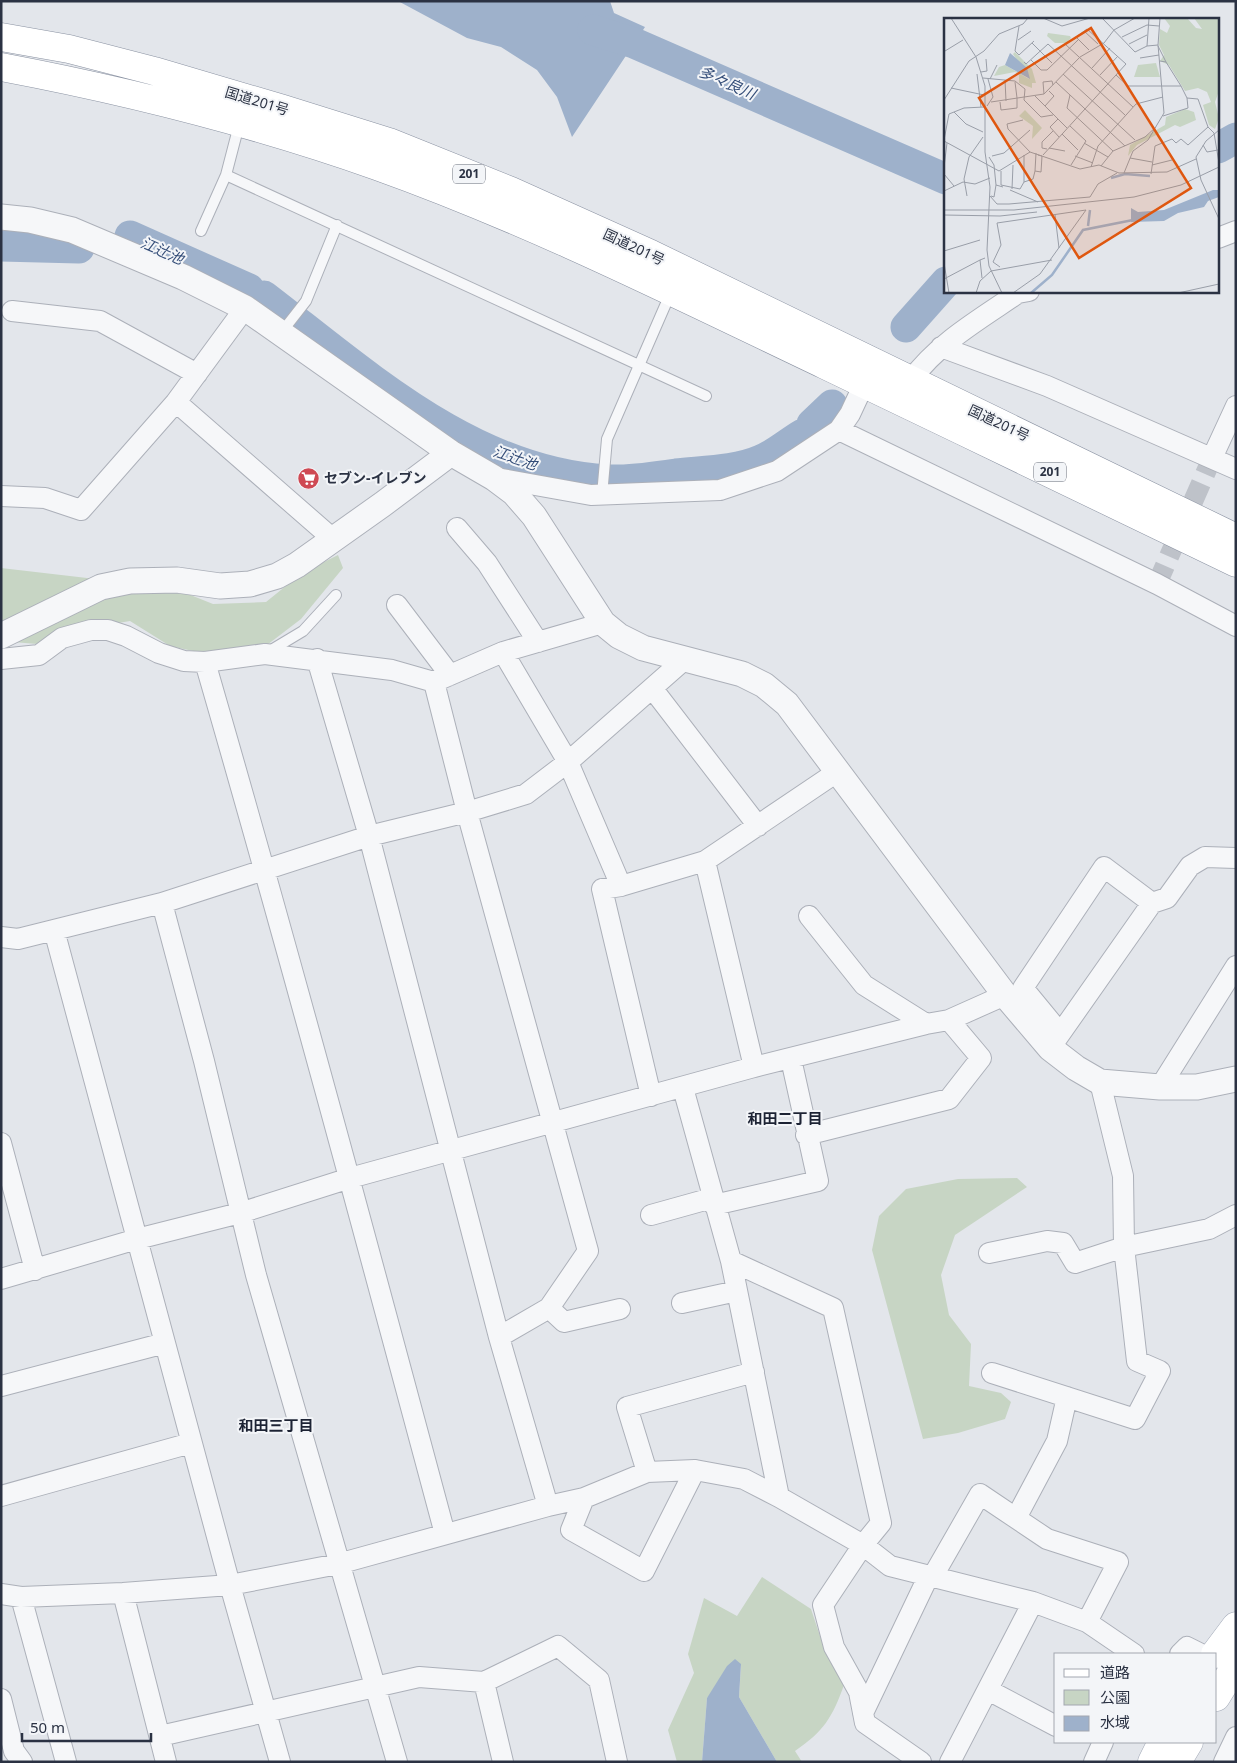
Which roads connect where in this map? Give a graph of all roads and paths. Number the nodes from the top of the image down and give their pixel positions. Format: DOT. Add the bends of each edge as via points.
graph roads {
  1 [pos="1,37"];
  2 [pos="1,67"];
  3 [pos="239,124"];
  4 [pos="226,175"];
  5 [pos="1,217"];
  6 [pos="337,225"];
  7 [pos="1236,230"];
  8 [pos="201,231"];
  9 [pos="1220,237"];
  10 [pos="671,292"];
  11 [pos="1024,292"];
  12 [pos="245,308"];
  13 [pos="12,311"];
  14 [pos="280,333"];
  15 [pos="941,347"];
  16 [pos="638,364"];
  17 [pos="196,374"];
  18 [pos="911,380"];
  19 [pos="864,384"];
  20 [pos="706,396"];
  21 [pos="176,402"];
  22 [pos="1236,406"];
  23 [pos="986,417"];
  24 [pos="957,429"];
  25 [pos="839,430"];
  26 [pos="451,453"];
  27 [pos="1212,458"];
  28 [pos="1236,469"];
  29 [pos="494,478"];
  30 [pos="602,495"];
  31 [pos="1,496"];
  32 [pos="1236,520"];
  33 [pos="457,528"];
  34 [pos="1236,538"];
  35 [pos="333,539"];
  36 [pos="1236,563"];
  37 [pos="1236,582"];
  38 [pos="336,595"];
  39 [pos="397,605"];
  40 [pos="602,622"];
  41 [pos="1236,626"];
  42 [pos="1,636"];
  43 [pos="538,642"];
  44 [pos="503,652"];
  45 [pos="264,654"];
  46 [pos="685,658"];
  47 [pos="1,659"];
  48 [pos="317,660"];
  49 [pos="205,662"];
  50 [pos="442,679"];
  51 [pos="652,688"];
  52 [pos="568,762"];
  53 [pos="837,772"];
  54 [pos="467,812"];
  55 [pos="758,826"];
  56 [pos="369,836"];
  57 [pos="1236,858"];
  58 [pos="705,862"];
  59 [pos="266,870"];
  60 [pos="622,886"];
  61 [pos="162,904"];
  62 [pos="1152,904"];
  63 [pos="809,916"];
  64 [pos="54,930"];
  65 [pos="1,937"];
  66 [pos="1236,966"];
  67 [pos="1005,995"];
  68 [pos="949,1020"];
  69 [pos="926,1024"];
  70 [pos="1055,1040"];
  71 [pos="791,1059"];
  72 [pos="754,1067"];
  73 [pos="1236,1079"];
  74 [pos="1100,1082"];
  75 [pos="1160,1087"];
  76 [pos="683,1088"];
  77 [pos="652,1096"];
  78 [pos="553,1122"];
  79 [pos="806,1135"];
  80 [pos="1,1144"];
  81 [pos="452,1150"];
  82 [pos="350,1178"];
  83 [pos="713,1201"];
  84 [pos="240,1213"];
  85 [pos="651,1215"];
  86 [pos="1236,1215"];
  87 [pos="136,1239"];
  88 [pos="1124,1247"];
  89 [pos="989,1253"];
  90 [pos="731,1261"];
  91 [pos="35,1270"];
  92 [pos="1,1279"];
  93 [pos="737,1291"];
  94 [pos="682,1303"];
  95 [pos="549,1308"];
  96 [pos="620,1309"];
  97 [pos="499,1337"];
  98 [pos="165,1343"];
  99 [pos="754,1372"];
  100 [pos="992,1373"];
  101 [pos="1,1386"];
  102 [pos="1067,1397"];
  103 [pos="192,1443"];
  104 [pos="695,1470"];
  105 [pos="647,1472"];
  106 [pos="1,1496"];
  107 [pos="779,1497"];
  108 [pos="584,1498"];
  109 [pos="548,1506"];
  110 [pos="1016,1518"];
  111 [pos="445,1534"];
  112 [pos="863,1545"];
  113 [pos="338,1564"];
  114 [pos="931,1575"];
  115 [pos="230,1586"];
  116 [pos="123,1593"];
  117 [pos="11,1595"];
  118 [pos="1033,1602"];
  119 [pos="1087,1622"];
  120 [pos="1236,1626"];
  121 [pos="1133,1653"];
  122 [pos="1181,1653"];
  123 [pos="1199,1653"];
  124 [pos="1216,1653"];
  125 [pos="1236,1665"];
  126 [pos="484,1682"];
  127 [pos="375,1688"];
  128 [pos="988,1690"];
  129 [pos="1217,1695"];
  130 [pos="1,1699"];
  131 [pos="265,1713"];
  132 [pos="863,1713"];
  133 [pos="1054,1725"];
  134 [pos="160,1736"];
  135 [pos="1236,1737"];
  136 [pos="1162,1743"];
  137 [pos="1188,1743"];
  138 [pos="22,1762"];
  139 [pos="66,1762"];
  140 [pos="166,1762"];
  141 [pos="280,1762"];
  142 [pos="397,1762"];
  143 [pos="503,1762"];
  144 [pos="617,1762"];
  145 [pos="921,1762"];
  146 [pos="950,1762"];
  147 [pos="1152,1762"];
  148 [pos="1178,1762"];
  149 [pos="1224,1762"];
  1 -- 18 [label="main road, 国道201号 / 201" via="70,49 154,71 389,142 511,191 650,254"];
  2 -- 3 [label="main road, 国道201号 / 201" via="146,98"];
  3 -- 4 [label="lane"];
  3 -- 10 [label="main road, 国道201号 / 201" via="377,166 497,213"];
  4 -- 6 [label="lane"];
  4 -- 8 [label="lane"];
  5 -- 12 [label="street" via="72,230 183,277"];
  6 -- 14 [label="lane" via="306,301"];
  6 -- 16 [label="lane"];
  7 -- 9 [label="street"];
  10 -- 16 [label="lane"];
  10 -- 19 [label="main road, 国道201号 / 201"];
  11 -- 15 [label="street"];
  12 -- 14 [label="street"];
  12 -- 17 [label="street"];
  13 -- 17 [label="street" via="100,321"];
  14 -- 26 [label="street"];
  15 -- 18 [label="street"];
  15 -- 27 [label="street" via="1047,386"];
  16 -- 20 [label="lane"];
  16 -- 30 [label="lane" via="607,439"];
  17 -- 21 [label="street"];
  18 -- 23 [label="main road, 国道201号 / 201"];
  19 -- 24 [label="main road, 国道201号 / 201"];
  19 -- 25 [label="street"];
  21 -- 31 [label="street" via="81,510 45,498"];
  21 -- 35 [label="street"];
  22 -- 27 [label="street"];
  23 -- 32 [label="main road, 201" via="1039,428"];
  23 -- 34 [label="main road, 国道201号 / 201"];
  24 -- 36 [label="main road, 国道201号 / 201"];
  24 -- 37 [label="main road, 201" via="1045,484"];
  25 -- 30 [label="street" via="777,471 720,490"];
  25 -- 41 [label="street" via="1157,584"];
  26 -- 29 [label="street"];
  26 -- 35 [label="street"];
  27 -- 28 [label="street"];
  29 -- 30 [label="street" via="591,496"];
  29 -- 40 [label="street" via="514,493 534,516"];
  33 -- 43 [label="street" via="487,563"];
  35 -- 42 [label="street" via="277,576 250,584 220,586 177,580 130,581 101,587"];
  38 -- 45 [label="lane" via="303,631"];
  39 -- 50 [label="street"];
  40 -- 43 [label="street"];
  40 -- 46 [label="street" via="619,636 643,648"];
  43 -- 44 [label="street"];
  44 -- 50 [label="street"];
  44 -- 52 [label="street"];
  45 -- 48 [label="street"];
  45 -- 49 [label="street"];
  46 -- 51 [label="street"];
  46 -- 53 [label="street" via="742,674 764,685 787,704"];
  47 -- 49 [label="street" via="39,655 62,638 91,630 108,630 159,653 184,661"];
  48 -- 50 [label="street"];
  48 -- 56 [label="street"];
  49 -- 59 [label="street"];
  50 -- 54 [label="street"];
  51 -- 52 [label="street"];
  51 -- 55 [label="street"];
  52 -- 54 [label="street" via="526,794"];
  52 -- 60 [label="street"];
  53 -- 55 [label="street"];
  53 -- 67 [label="street"];
  54 -- 56 [label="street"];
  54 -- 78 [label="street"];
  55 -- 58 [label="street"];
  56 -- 59 [label="street"];
  56 -- 81 [label="street"];
  57 -- 62 [label="street" via="1205,857 1190,866 1167,898"];
  58 -- 60 [label="street"];
  58 -- 72 [label="street"];
  59 -- 61 [label="street"];
  59 -- 82 [label="street"];
  60 -- 77 [label="street" via="602,889"];
  61 -- 64 [label="street"];
  61 -- 84 [label="street"];
  62 -- 70 [label="street"];
  62 -- 70 [label="street" via="1104,867 1023,988"];
  63 -- 69 [label="street" via="864,985"];
  64 -- 65 [label="street" via="18,939"];
  64 -- 87 [label="street"];
  66 -- 75 [label="street"];
  67 -- 68 [label="street"];
  67 -- 70 [label="street"];
  68 -- 69 [label="street"];
  68 -- 79 [label="street" via="981,1058 948,1099"];
  69 -- 71 [label="street"];
  70 -- 74 [label="street" via="1076,1068"];
  71 -- 72 [label="street"];
  71 -- 79 [label="street"];
  72 -- 76 [label="street"];
  73 -- 75 [label="street" via="1197,1087"];
  74 -- 75 [label="street"];
  74 -- 88 [label="street" via="1123,1176"];
  76 -- 77 [label="street"];
  76 -- 83 [label="street"];
  77 -- 78 [label="street"];
  78 -- 81 [label="street"];
  78 -- 95 [label="street" via="588,1251"];
  79 -- 83 [label="street" via="818,1181"];
  80 -- 91 [label="street"];
  81 -- 82 [label="street"];
  81 -- 97 [label="street"];
  82 -- 84 [label="street"];
  82 -- 111 [label="street"];
  83 -- 85 [label="street"];
  83 -- 90 [label="street"];
  84 -- 87 [label="street"];
  84 -- 113 [label="street"];
  86 -- 88 [label="street" via="1209,1229"];
  87 -- 91 [label="street"];
  87 -- 98 [label="street"];
  88 -- 89 [label="street" via="1075,1263 1063,1243 1046,1241"];
  88 -- 102 [label="street" via="1136,1361 1160,1371 1135,1419"];
  90 -- 93 [label="street"];
  90 -- 112 [label="street" via="833,1308 881,1523"];
  91 -- 92 [label="street"];
  93 -- 94 [label="street"];
  93 -- 99 [label="street"];
  95 -- 96 [label="street" via="564,1322"];
  95 -- 97 [label="street"];
  97 -- 109 [label="street"];
  98 -- 101 [label="street"];
  98 -- 103 [label="street"];
  99 -- 105 [label="street" via="627,1407"];
  99 -- 107 [label="street"];
  100 -- 102 [label="street"];
  102 -- 110 [label="street" via="1057,1441"];
  103 -- 106 [label="street"];
  103 -- 115 [label="street"];
  104 -- 105 [label="street"];
  104 -- 107 [label="street" via="744,1479"];
  104 -- 108 [label="street" via="644,1571 571,1530"];
  105 -- 108 [label="street"];
  107 -- 112 [label="street"];
  108 -- 109 [label="street"];
  109 -- 111 [label="street"];
  110 -- 114 [label="street" via="980,1494"];
  110 -- 119 [label="street" via="1047,1539 1118,1562"];
  111 -- 113 [label="street"];
  112 -- 114 [label="street" via="890,1566"];
  112 -- 132 [label="street" via="824,1605 834,1647 859,1692"];
  113 -- 115 [label="street"];
  113 -- 127 [label="street"];
  114 -- 118 [label="street"];
  114 -- 132 [label="street"];
  115 -- 116 [label="street"];
  115 -- 131 [label="street"];
  116 -- 117 [label="street"];
  116 -- 134 [label="street"];
  117 -- 139 [label="street"];
  118 -- 119 [label="street"];
  118 -- 128 [label="street"];
  119 -- 121 [label="street"];
  120 -- 124 [label="main road"];
  122 -- 123 [label="street" via="1187,1647"];
  125 -- 129 [label="main road"];
  126 -- 127 [label="street" via="419,1677"];
  126 -- 143 [label="street"];
  126 -- 144 [label="street" via="558,1646 599,1680"];
  127 -- 131 [label="street"];
  127 -- 142 [label="street"];
  128 -- 133 [label="street"];
  128 -- 146 [label="street"];
  130 -- 138 [label="street" via="14,1751"];
  131 -- 134 [label="street"];
  131 -- 141 [label="street"];
  132 -- 145 [label="street" via="865,1722"];
  134 -- 140 [label="street"];
  135 -- 149 [label="street"];
  136 -- 147 [label="main road"];
  137 -- 148 [label="main road"];
}
